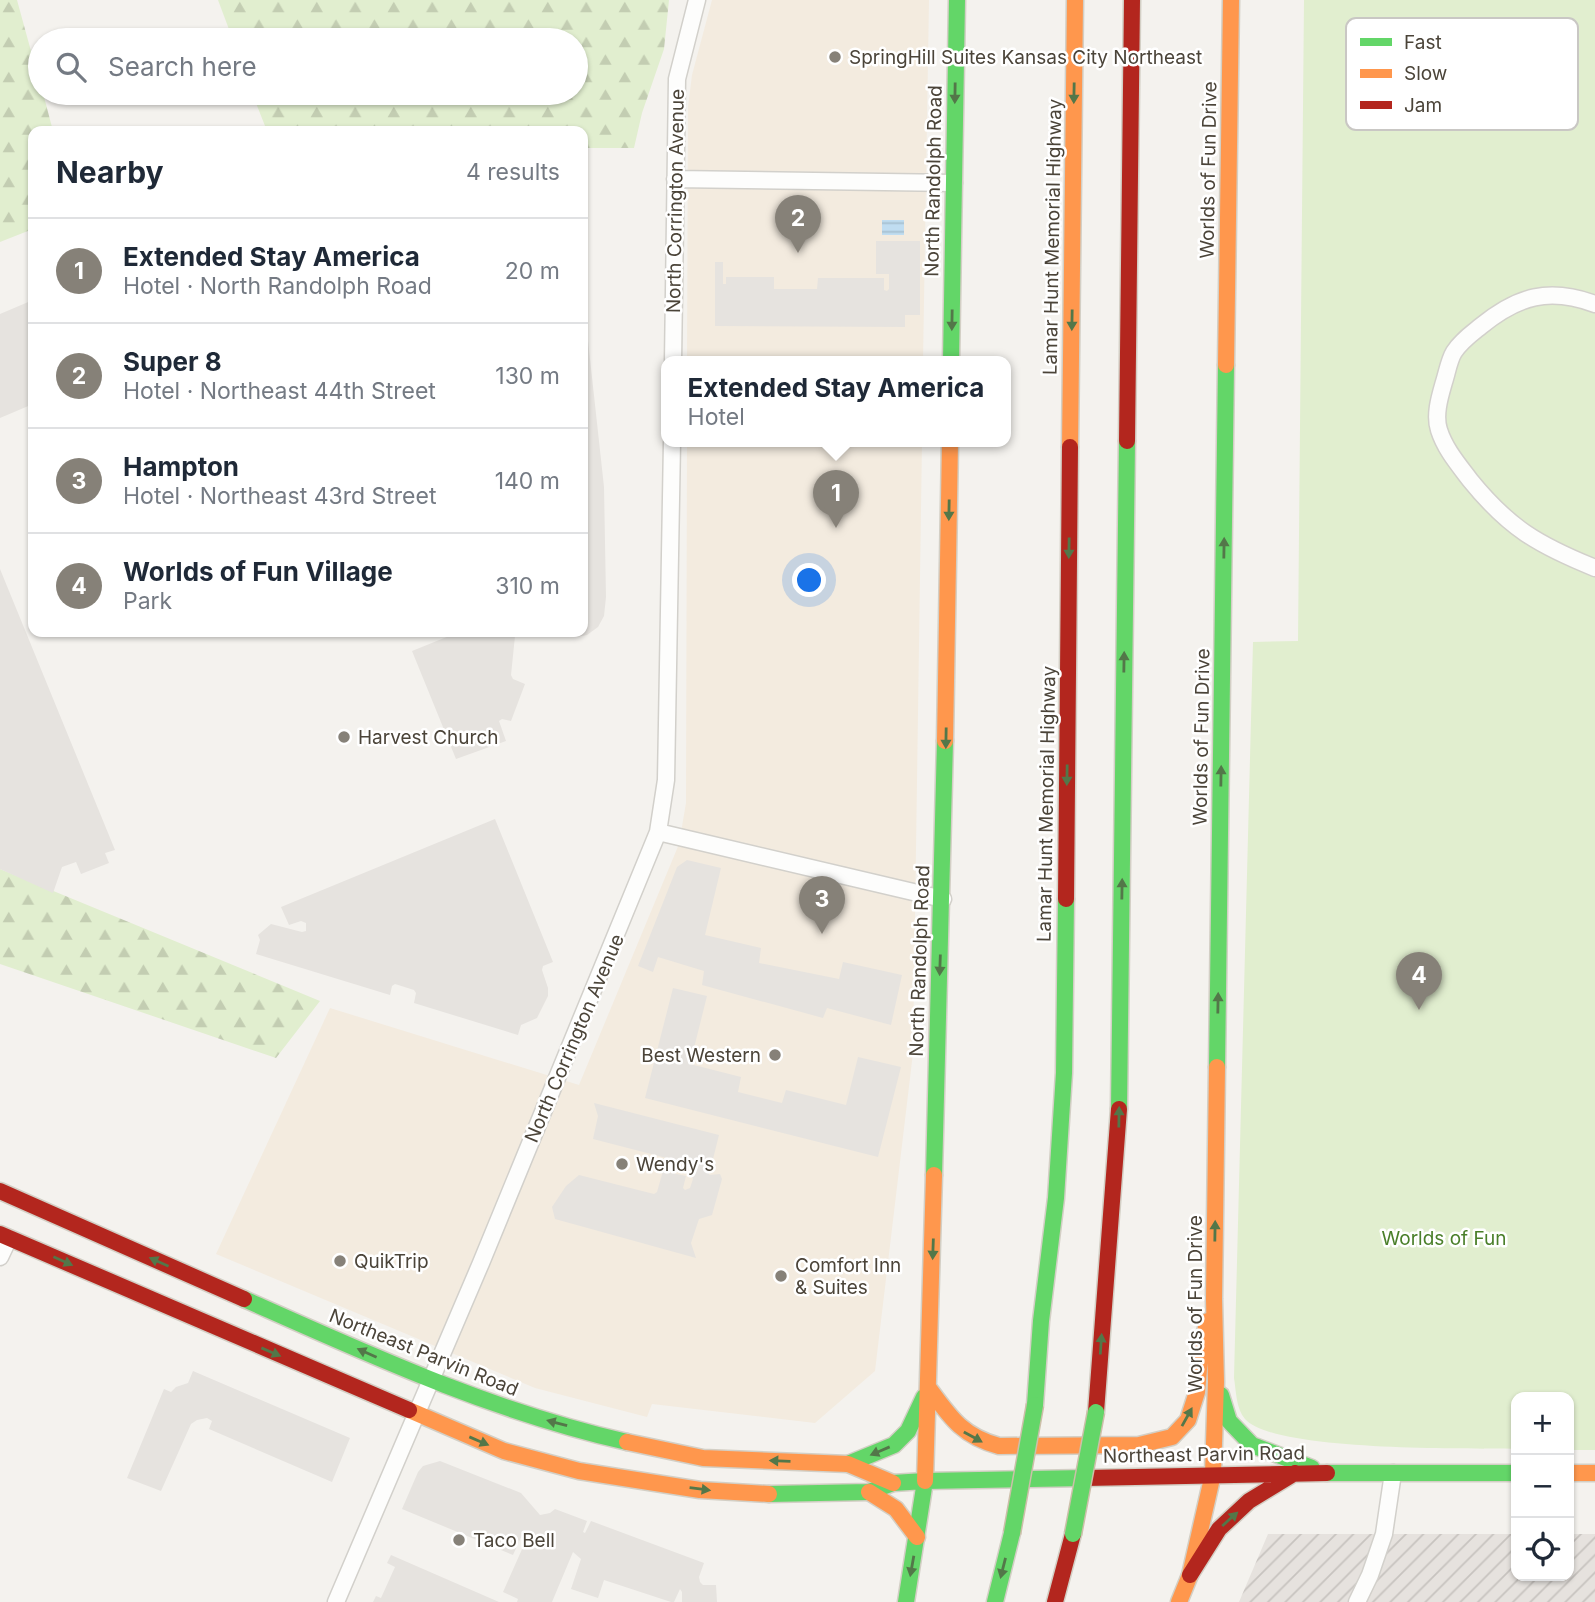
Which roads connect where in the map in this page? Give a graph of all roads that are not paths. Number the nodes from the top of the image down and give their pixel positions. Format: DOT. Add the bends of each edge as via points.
graph roads {
  1 [pos="697,0"];
  2 [pos="957,0"];
  3 [pos="1075,0"];
  4 [pos="1132,0"];
  5 [pos="1231,0"];
  6 [pos="675,179"];
  7 [pos="954,183"];
  8 [pos="1595,304"];
  9 [pos="673,356"];
  10 [pos="951,356"];
  11 [pos="672,447"];
  12 [pos="950,447"];
  13 [pos="1595,568"];
  14 [pos="658,832"];
  15 [pos="943,899"];
  16 [pos="0,1191"];
  17 [pos="4,1236"];
  18 [pos="0,1257"];
  19 [pos="1214,1299"];
  20 [pos="430,1381"];
  21 [pos="1216,1382"];
  22 [pos="928,1387"];
  23 [pos="416,1414"];
  24 [pos="848,1464"];
  25 [pos="1324,1472"];
  26 [pos="1295,1473"];
  27 [pos="1393,1473"];
  28 [pos="1511,1473"];
  29 [pos="1574,1473"];
  30 [pos="1595,1473"];
  31 [pos="1213,1474"];
  32 [pos="925,1481"];
  33 [pos="893,1483"];
  34 [pos="869,1492"];
  35 [pos="917,1537"];
  36 [pos="1190,1574"];
  37 [pos="336,1602"];
  38 [pos="906,1602"];
  39 [pos="995,1602"];
  40 [pos="1055,1602"];
  41 [pos="1179,1602"];
  42 [pos="1357,1602"];
  1 -- 6 [label="street, North Corrington Avenue" via="677,79"];
  2 -- 7 [label="main road, North Randolph Road, one-way"];
  3 -- 39 [label="main road, Lamar Hunt Memorial Highway, one-way, bridge" via="1064,1073 1035,1405"];
  40 -- 4 [label="main road, one-way, bridge" via="1096,1412 1119,1126"];
  19 -- 5 [label="main road, Worlds of Fun Drive, one-way"];
  6 -- 7 [label="street"];
  6 -- 9 [label="street, North Corrington Avenue"];
  7 -- 10 [label="main road, North Randolph Road, one-way"];
  8 -- 13 [label="street" via="1544,296 1504,308 1453,354 1439,400 1438,428 1451,456 1516,529"];
  11 -- 14 [label="street, North Corrington Avenue" via="666,780"];
  12 -- 15 [label="main road, North Randolph Road, one-way"];
  14 -- 15 [label="street"];
  14 -- 20 [label="street, North Corrington Avenue"];
  15 -- 22 [label="main road, North Randolph Road, one-way"];
  20 -- 16 [label="main road, Northeast Parvin Road, one-way"];
  17 -- 18 [label="street"];
  17 -- 23 [label="main road, Northeast Parvin Road, one-way"];
  19 -- 21 [label="main road, Worlds of Fun Drive"];
  22 -- 19 [label="main road, one-way" via="958,1429 982,1443 1139,1445 1172,1437 1188,1420 1198,1392 1201,1346"];
  20 -- 23 [label="street, North Corrington Avenue"];
  24 -- 20 [label="main road, Northeast Parvin Road, one-way" via="703,1458 517,1412"];
  21 -- 25 [label="main road" via="1229,1421 1252,1445"];
  21 -- 31 [label="main road, Worlds of Fun Drive"];
  22 -- 24 [label="main road, one-way" via="908,1431 894,1445"];
  22 -- 32 [label="main road, North Randolph Road"];
  23 -- 34 [label="main road, Northeast Parvin Road, one-way" via="504,1451 579,1471 755,1494"];
  23 -- 37 [label="street, North Corrington Avenue"];
  24 -- 33 [label="main road, Northeast Parvin Road"];
  25 -- 26 [label="main road, Northeast Parvin Road"];
  25 -- 27 [label="main road, Northeast Parvin Road"];
  26 -- 31 [label="main road, Northeast Parvin Road"];
  36 -- 26 [label="main road, one-way" via="1219,1529 1249,1502"];
  27 -- 28 [label="main road, Northeast Parvin Road"];
  27 -- 42 [label="street" via="1384,1534"];
  29 -- 30 [label="main road"];
  31 -- 32 [label="main road, Northeast Parvin Road"];
  31 -- 36 [label="main road, Worlds of Fun Drive"];
  32 -- 33 [label="main road, Northeast Parvin Road"];
  32 -- 35 [label="main road, North Randolph Road"];
  33 -- 34 [label="main road, Northeast Parvin Road"];
  34 -- 35 [label="main road" via="897,1509"];
  35 -- 38 [label="main road, North Randolph Road, one-way"];
  36 -- 41 [label="main road"];
}
